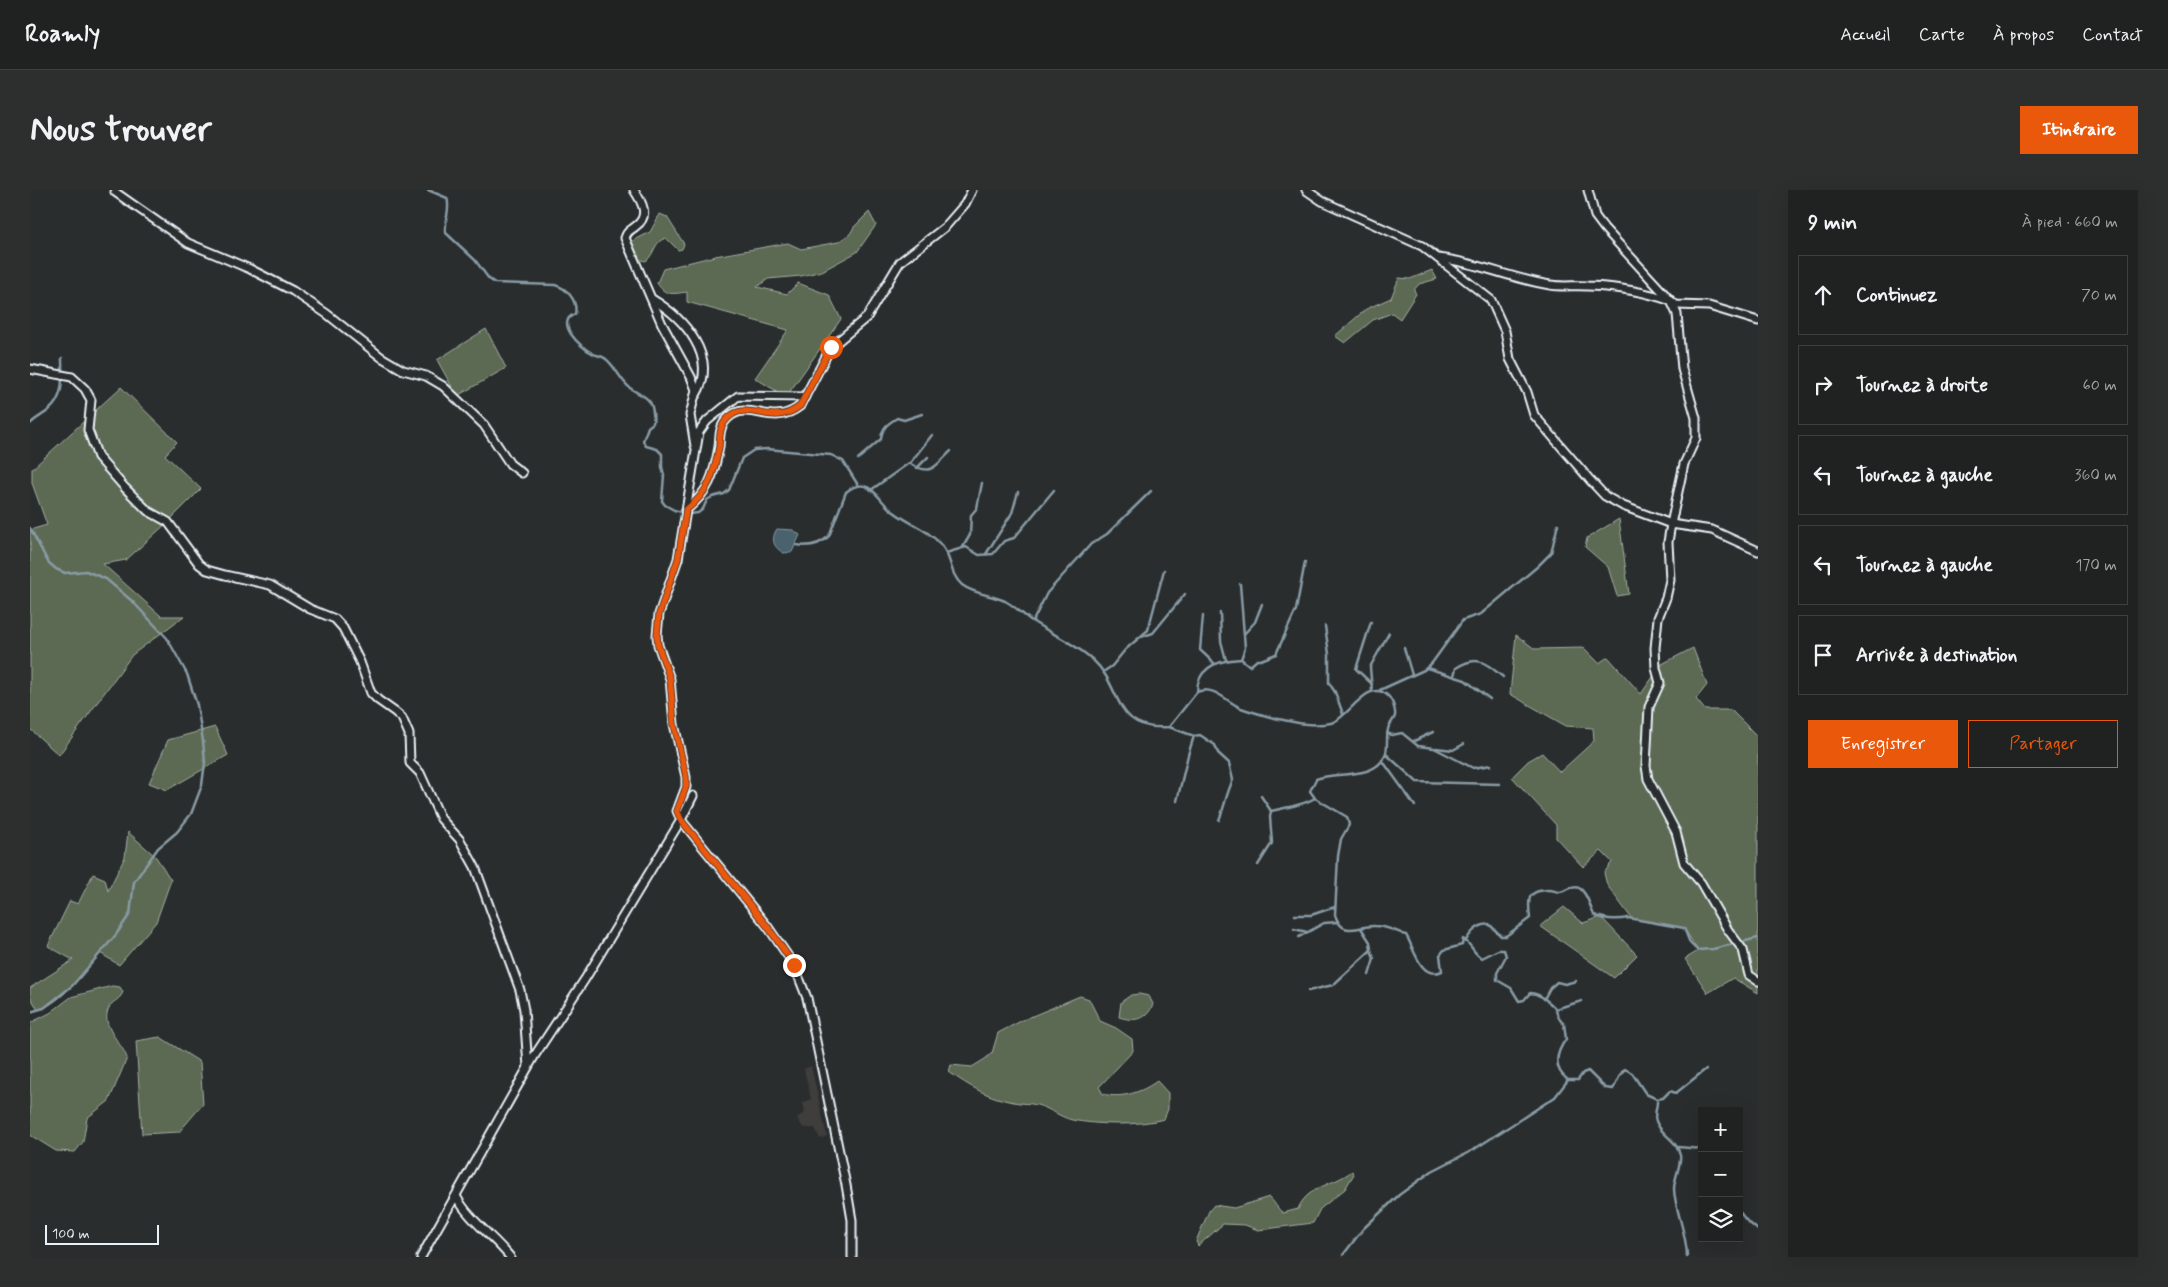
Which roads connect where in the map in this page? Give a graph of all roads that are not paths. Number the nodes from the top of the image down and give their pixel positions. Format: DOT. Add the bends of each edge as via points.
graph roads {
  1 [pos="634,190"];
  2 [pos="972,190"];
  3 [pos="1306,190"];
  4 [pos="1588,190"];
  5 [pos="115,192"];
  6 [pos="1438,258"];
  7 [pos="652,299"];
  8 [pos="1671,301"];
  9 [pos="1758,321"];
  10 [pos="30,368"];
  11 [pos="695,397"];
  12 [pos="805,397"];
  13 [pos="695,449"];
  14 [pos="522,473"];
  15 [pos="686,510"];
  16 [pos="1671,524"];
  17 [pos="1758,551"];
  18 [pos="693,796"];
  19 [pos="681,820"];
  20 [pos="1758,981"];
  21 [pos="528,1067"];
  22 [pos="456,1196"];
  23 [pos="421,1257"];
  24 [pos="510,1257"];
  25 [pos="852,1257"];
  1 -- 7 [label="street" via="642,204 643,221 627,232 625,238"];
  2 -- 12 [label="street" via="965,204 945,227 900,262 867,317 831,347"];
  3 -- 6 [label="street" via="1322,201 1422,246"];
  4 -- 8 [label="street" via="1595,216"];
  5 -- 14 [label="street" via="188,243 293,291 381,357 443,386 484,426 510,464"];
  6 -- 8 [label="street" via="1461,260 1550,285 1626,290"];
  6 -- 16 [label="street" via="1491,300 1505,331 1510,359 1527,392 1534,415 1590,480 1605,496 1623,506"];
  7 -- 11 [label="street" via="691,378"];
  7 -- 11 [label="street" via="669,309 693,336 705,368 701,388"];
  8 -- 9 [label="street" via="1676,305 1709,306"];
  8 -- 16 [label="street" via="1677,314 1682,369 1696,418 1696,438 1684,464"];
  10 -- 21 [label="street" via="72,377 85,389 91,400 88,430 98,457 148,511 168,522 199,564 216,572 270,585 310,609 335,619 343,628 371,693 402,718 409,734 410,763 420,773 441,819 460,840 475,867 520,990"];
  11 -- 13 [label="street" via="690,415"];
  12 -- 13 [label="street" via="738,396 707,421 699,432"];
  12 -- 15 [label="street" via="800,406 781,415 746,410 729,416 721,428 708,486 700,499"];
  13 -- 15 [label="street"];
  15 -- 19 [label="street" via="678,559 659,614 657,635 670,679 674,724 686,776 686,787 677,811"];
  16 -- 17 [label="street" via="1712,530"];
  16 -- 20 [label="street" via="1668,542 1670,580 1658,618 1655,648 1660,684 1648,707 1647,772 1676,832 1684,863 1712,899 1743,950 1749,975"];
  18 -- 19 [label="street"];
  19 -- 21 [label="street"];
  19 -- 25 [label="street" via="768,927 794,965 809,1007 846,1185 852,1220"];
  21 -- 22 [label="street"];
  22 -- 23 [label="street"];
  22 -- 24 [label="street" via="469,1216"];
}
